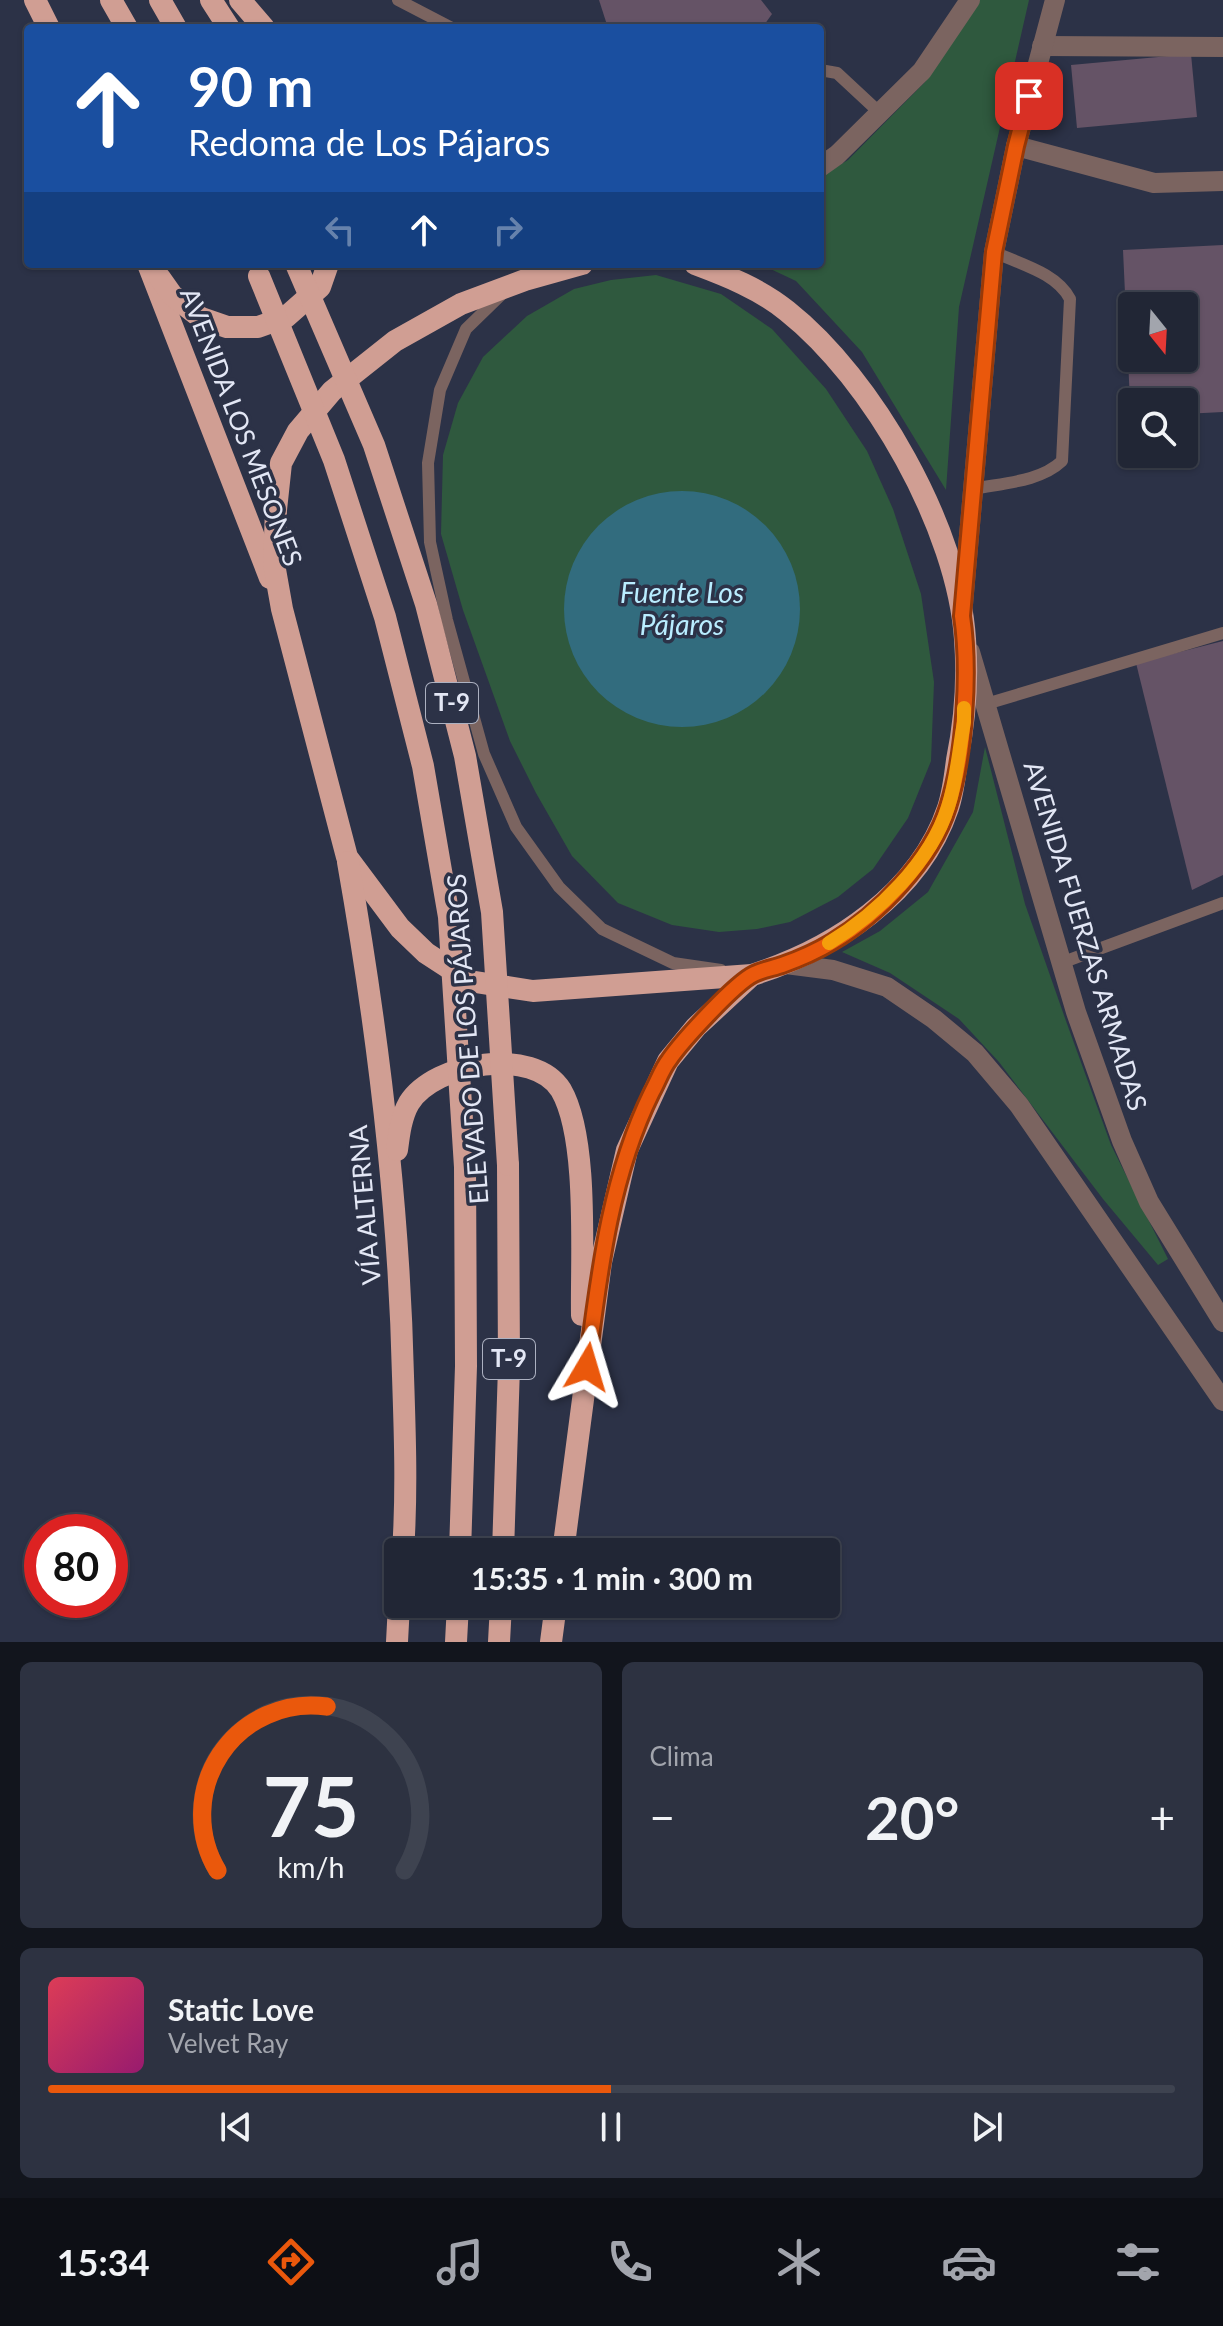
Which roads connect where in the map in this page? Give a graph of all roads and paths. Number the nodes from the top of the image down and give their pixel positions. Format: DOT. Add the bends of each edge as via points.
graph roads {
  1 [pos="35,0"];
  2 [pos="111,0"];
  3 [pos="160,0"];
  4 [pos="211,0"];
  5 [pos="240,0"];
  6 [pos="398,0"];
  7 [pos="970,0"];
  8 [pos="1055,0"];
  9 [pos="47,24"];
  10 [pos="125,24"];
  11 [pos="174,24"];
  12 [pos="226,24"];
  13 [pos="261,24"];
  14 [pos="444,24"];
  15 [pos="1042,46"];
  16 [pos="1223,47"];
  17 [pos="824,71"];
  18 [pos="880,113"];
  19 [pos="1016,146"];
  20 [pos="824,164"];
  21 [pos="1223,181"];
  22 [pos="994,252"];
  23 [pos="151,268"];
  24 [pos="152,268"];
  25 [pos="298,268"];
  26 [pos="327,268"];
  27 [pos="560,268"];
  28 [pos="706,268"];
  29 [pos="256,270"];
  30 [pos="510,286"];
  31 [pos="973,489"];
  32 [pos="282,609"];
  33 [pos="962,616"];
  34 [pos="1223,633"];
  35 [pos="965,640"];
  36 [pos="986,704"];
  37 [pos="347,857"];
  38 [pos="1223,903"];
  39 [pos="1061,963"];
  40 [pos="786,964"];
  41 [pos="752,975"];
  42 [pos="394,1183"];
  43 [pos="1223,1322"];
  44 [pos="583,1393"];
  45 [pos="1223,1401"];
  46 [pos="404,1538"];
  47 [pos="460,1538"];
  48 [pos="503,1538"];
  49 [pos="565,1538"];
  50 [pos="398,1618"];
  51 [pos="457,1618"];
  52 [pos="500,1618"];
  53 [pos="554,1618"];
  54 [pos="397,1642"];
  55 [pos="456,1642"];
  56 [pos="499,1642"];
  57 [pos="551,1642"];
  1 -- 9 [label="highway"];
  2 -- 10 [label="highway"];
  3 -- 11 [label="highway"];
  4 -- 12 [label="highway"];
  5 -- 13 [label="highway"];
  6 -- 14 [label="lane"];
  7 -- 18 [label="street" via="922,71"];
  8 -- 15 [label="street"];
  15 -- 16 [label="street"];
  15 -- 19 [label="street"];
  17 -- 18 [label="lane" via="837,73"];
  18 -- 20 [label="street"];
  19 -- 21 [label="street" via="1154,183"];
  19 -- 22 [label="street"];
  22 -- 31 [label="street"];
  22 -- 31 [label="lane" via="1053,279 1070,299 1062,461 1034,477"];
  23 -- 32 [label="highway, AVENIDA LOS MESONES"];
  24 -- 26 [label="highway" via="172,295 201,318 227,327 258,327 286,317 320,287"];
  25 -- 48 [label="highway, ELEVADO DE LOS PÁJAROS / T-9, bridge" via="374,445 426,604 465,756 492,912 508,1165"];
  27 -- 30 [label="highway"];
  28 -- 33 [label="highway" via="740,281 786,309 832,352 871,402 934,518"];
  29 -- 47 [label="highway, ELEVADO DE LOS PÁJAROS / T-9, bridge" via="334,460 385,617 423,766 449,917 465,1167"];
  30 -- 32 [label="highway" via="461,304 395,341 332,391 298,431 281,463 276,510 274,564"];
  30 -- 41 [label="lane" via="466,329 440,390 428,463 430,542 484,754 516,827 559,887 602,929 673,963"];
  31 -- 33 [label="street"];
  32 -- 37 [label="highway, VÍA ALTERNA"];
  33 -- 35 [label="highway"];
  34 -- 36 [label="lane"];
  35 -- 36 [label="street, AVENIDA FUERZAS ARMADAS"];
  35 -- 40 [label="highway" via="964,722 948,808 929,847 867,918"];
  36 -- 39 [label="street, AVENIDA FUERZAS ARMADAS"];
  37 -- 41 [label="highway" via="400,928 469,981 533,991"];
  37 -- 42 [label="highway, VÍA ALTERNA"];
  38 -- 39 [label="lane"];
  39 -- 43 [label="street, AVENIDA FUERZAS ARMADAS" via="1122,1141 1149,1202"];
  40 -- 41 [label="highway"];
  40 -- 45 [label="street" via="833,970 887,987 975,1053 1019,1105"];
  41 -- 44 [label="highway" via="668,1061 627,1150 601,1262"];
  42 -- 44 [label="highway" via="400,1126 410,1101 440,1075 483,1064 523,1066 541,1071 560,1089 572,1116 580,1170"];
  42 -- 46 [label="highway, VÍA ALTERNA" via="402,1321"];
  44 -- 49 [label="highway"];
  50 -- 54 [label="highway"];
  51 -- 55 [label="highway"];
  52 -- 56 [label="highway"];
  53 -- 57 [label="highway"];
}
